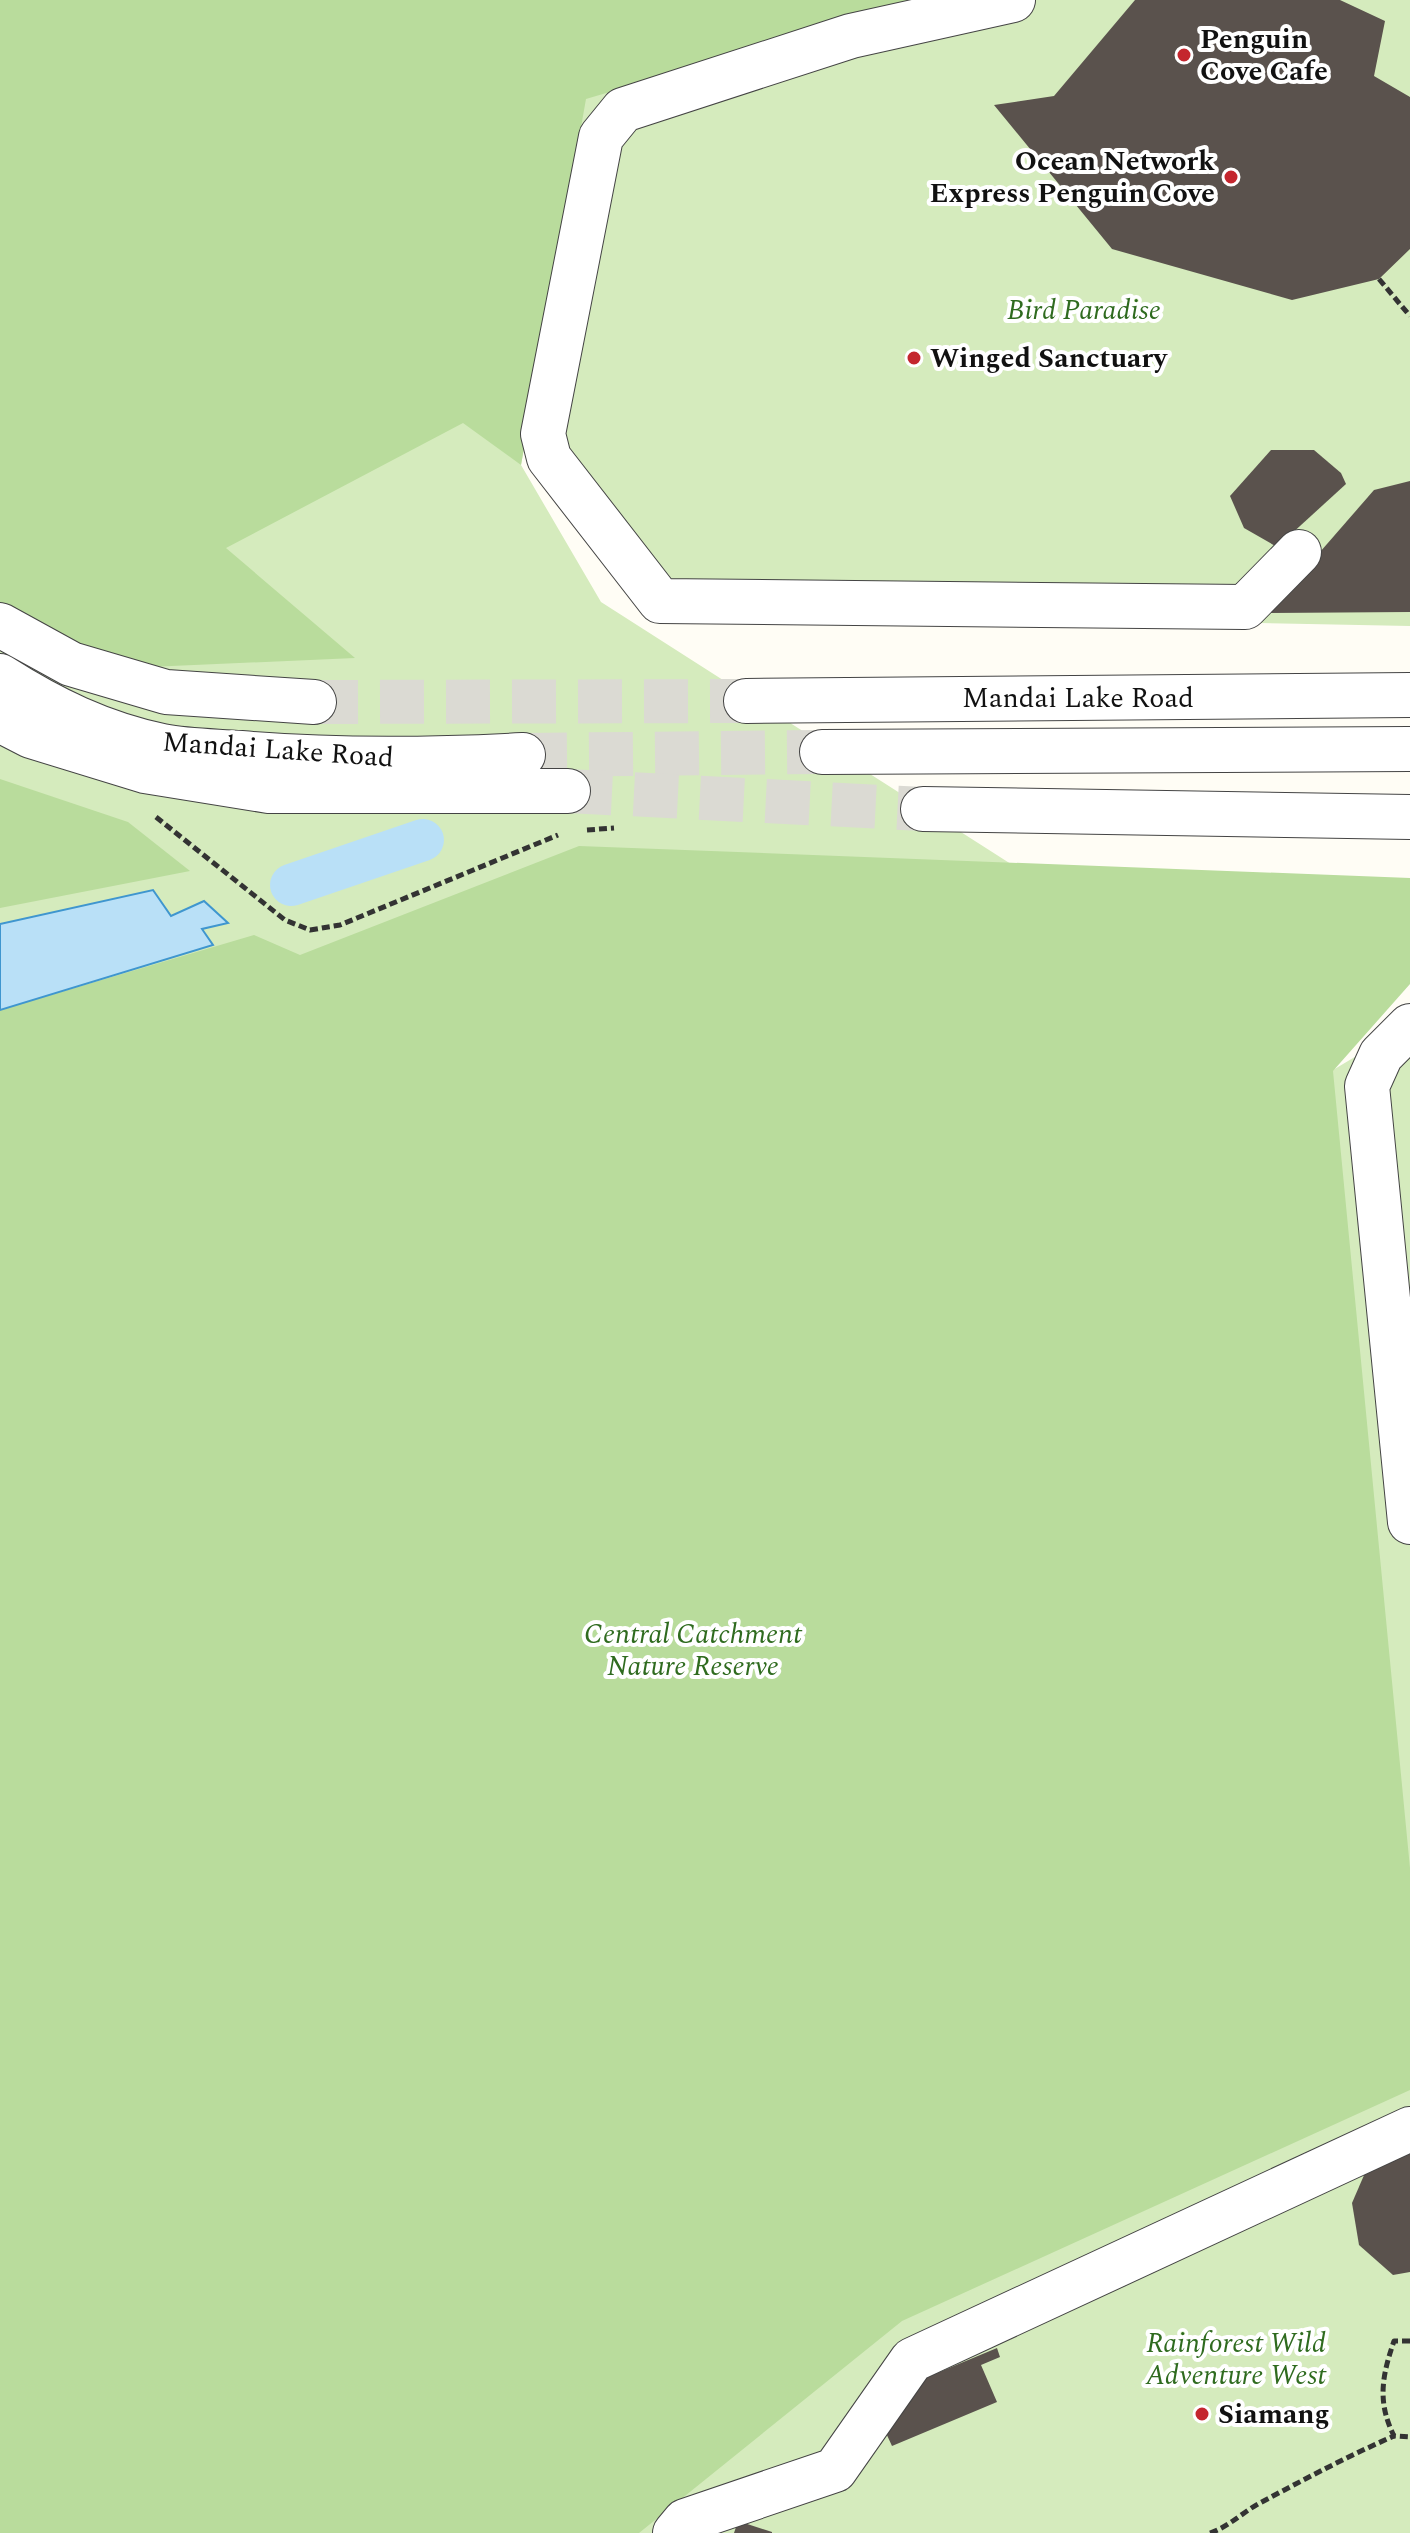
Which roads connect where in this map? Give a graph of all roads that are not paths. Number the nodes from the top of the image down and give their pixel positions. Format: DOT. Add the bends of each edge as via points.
graph roads {
  1 [pos="1013,0"];
  2 [pos="1299,552"];
  3 [pos="0,625"];
  4 [pos="0,676"];
  5 [pos="1410,695"];
  6 [pos="746,701"];
  7 [pos="314,702"];
  8 [pos="0,720"];
  9 [pos="1197,749"];
  10 [pos="1410,749"];
  11 [pos="822,752"];
  12 [pos="523,755"];
  13 [pos="923,809"];
  14 [pos="1198,813"];
  15 [pos="1410,817"];
  16 [pos="573,818"];
  17 [pos="1410,1026"];
  18 [pos="1401,1345"];
  19 [pos="1410,1522"];
  20 [pos="1410,2129"];
  21 [pos="675,2533"];
  1 -- 2 [label="street" via="851,36 623,110 601,137 543,434 549,458 660,601 1245,607"];
  3 -- 7 [label="street, Mandai Lake Road" via="71,664 166,692"];
  4 -- 12 [label="street, Mandai Lake Road" via="50,708 164,746 286,757"];
  5 -- 6 [label="street, Mandai Lake Road"];
  8 -- 16 [label="street" via="31,736 145,771 269,791"];
  9 -- 10 [label="street, Mandai Lake Road"];
  9 -- 11 [label="street, Mandai Lake Road"];
  9 -- 14 [label="street"];
  13 -- 14 [label="street"];
  14 -- 15 [label="street"];
  17 -- 18 [label="street" via="1381,1055 1367,1086"];
  18 -- 19 [label="street"];
  20 -- 21 [label="street" via="912,2360 835,2470 685,2521"];
}
